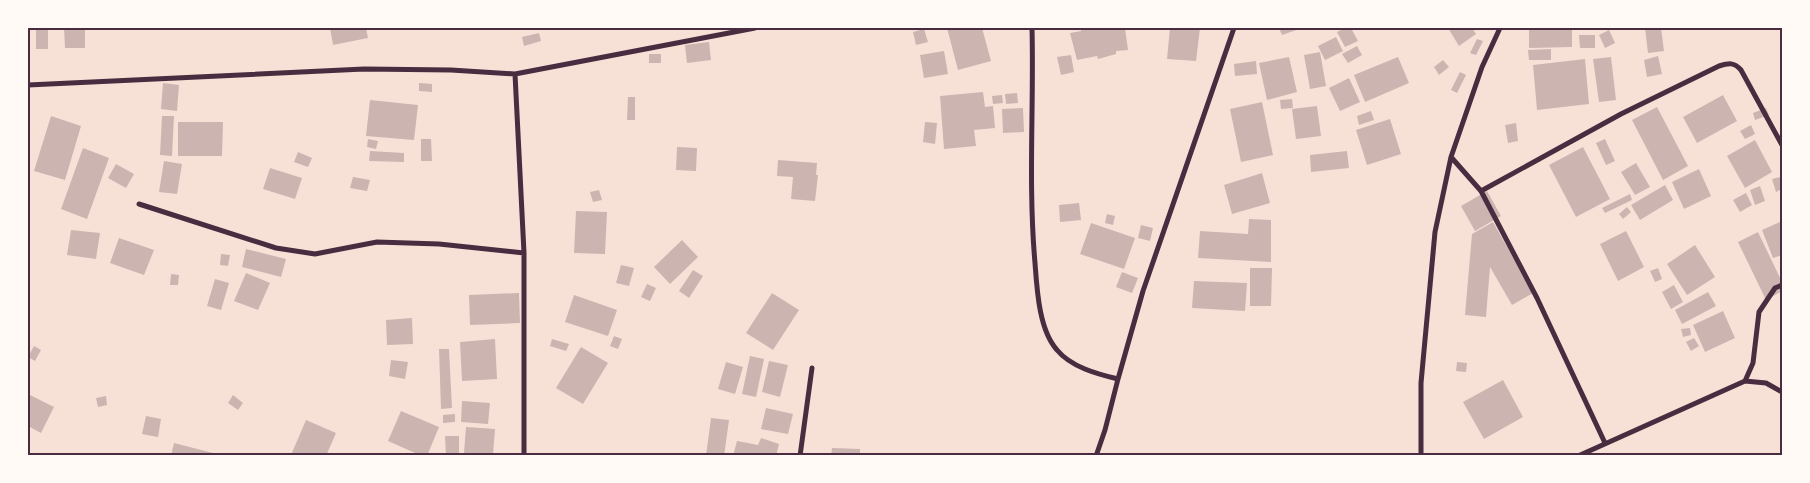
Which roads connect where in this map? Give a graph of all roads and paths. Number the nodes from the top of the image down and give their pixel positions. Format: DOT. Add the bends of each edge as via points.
graph roads {
  1 [pos="755,28"];
  2 [pos="1032,28"];
  3 [pos="1234,28"];
  4 [pos="1500,28"];
  5 [pos="515,74"];
  6 [pos="28,85"];
  7 [pos="1782,145"];
  8 [pos="1451,157"];
  9 [pos="1481,191"];
  10 [pos="139,204"];
  11 [pos="524,253"];
  12 [pos="1782,285"];
  13 [pos="812,368"];
  14 [pos="1118,379"];
  15 [pos="1745,381"];
  16 [pos="1782,392"];
  17 [pos="1605,444"];
  18 [pos="524,456"];
  19 [pos="800,456"];
  20 [pos="1096,456"];
  21 [pos="1421,456"];
  22 [pos="1578,456"];
  1 -- 5 [label="street"];
  2 -- 14 [label="street" via="1032,223 1045,331 1057,351 1069,361"];
  3 -- 14 [label="street" via="1143,291"];
  4 -- 8 [label="street" via="1482,67"];
  5 -- 6 [label="street" via="364,69"];
  5 -- 11 [label="street"];
  7 -- 9 [label="street" via="1741,70 1729,63 1621,114"];
  8 -- 9 [label="street"];
  8 -- 21 [label="street" via="1435,232 1427,306 1421,382"];
  9 -- 17 [label="street" via="1537,298"];
  10 -- 11 [label="street" via="276,248 316,254 376,242 439,244"];
  11 -- 18 [label="street"];
  12 -- 15 [label="street" via="1775,288 1759,312 1753,363"];
  13 -- 19 [label="street"];
  14 -- 20 [label="street"];
  15 -- 16 [label="street" via="1766,383"];
  15 -- 17 [label="street"];
  17 -- 22 [label="street"];
}
